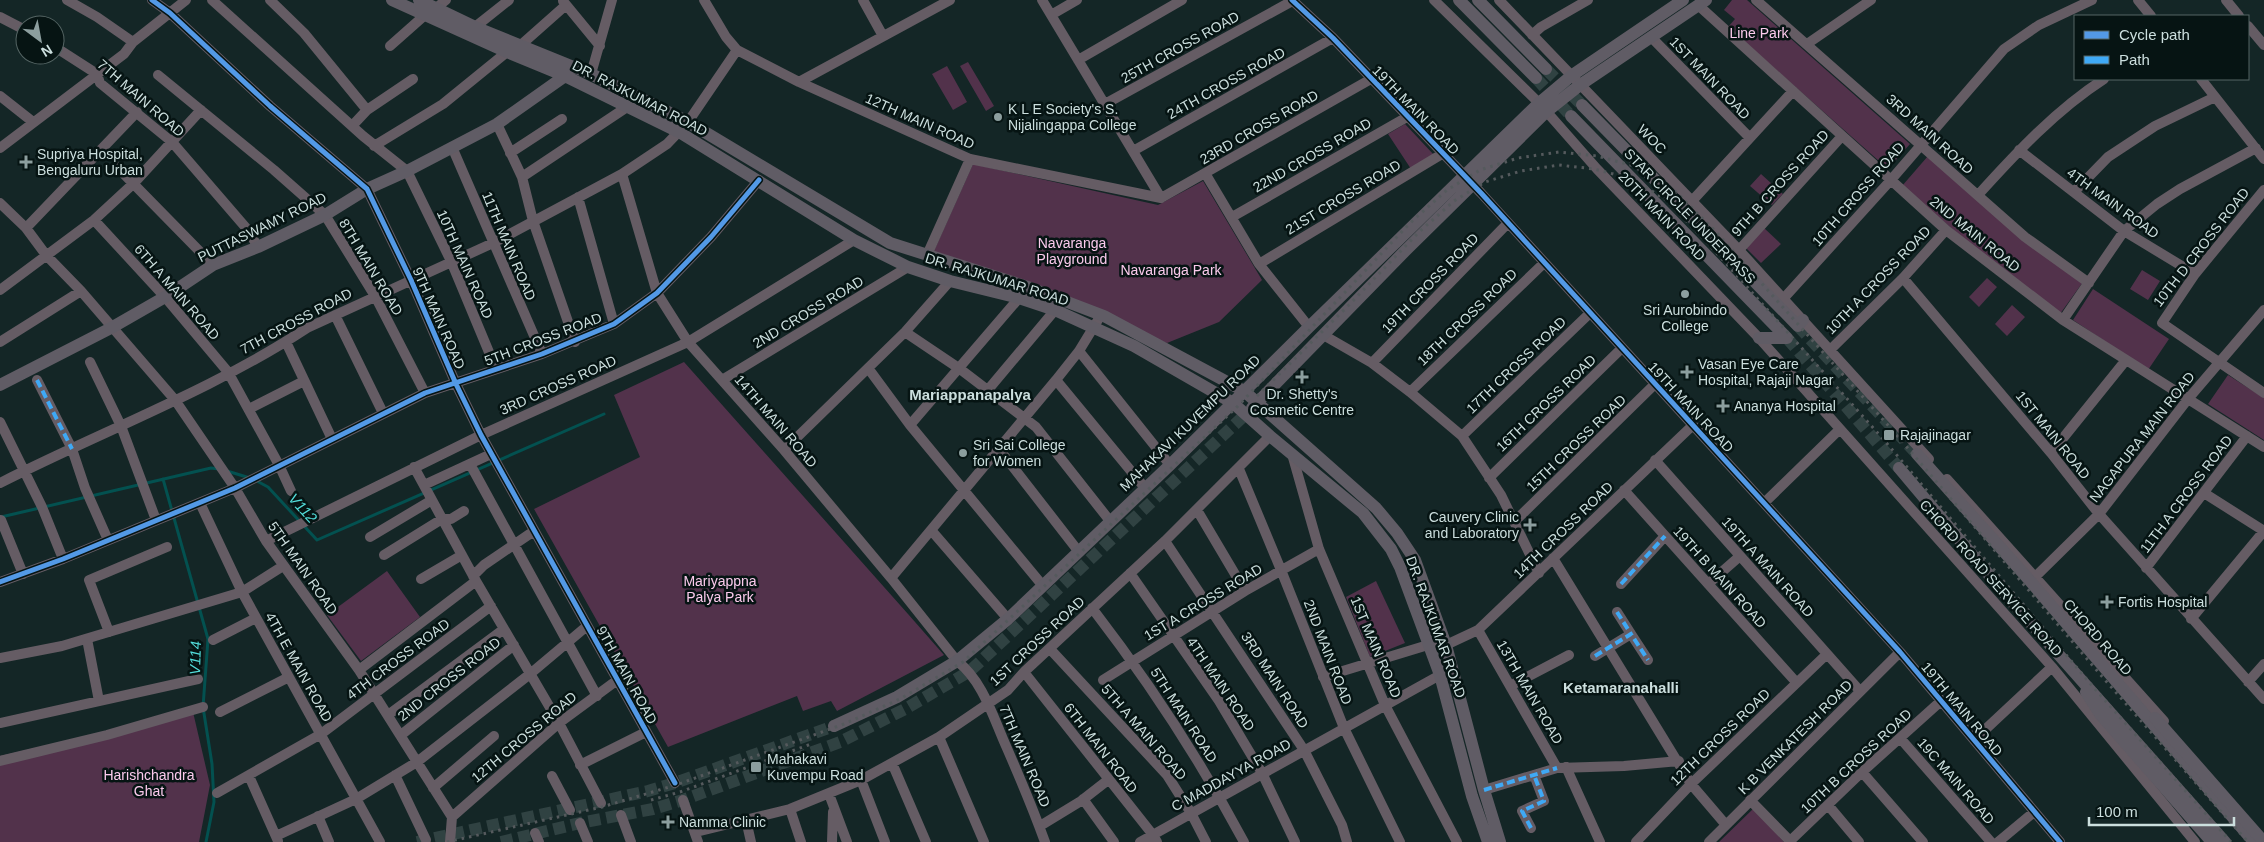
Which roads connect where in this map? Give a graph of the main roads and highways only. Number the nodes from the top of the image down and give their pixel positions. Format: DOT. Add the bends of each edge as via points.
graph roads {
  1 [pos="392,0"];
  2 [pos="419,0"];
  3 [pos="1459,0"];
  4 [pos="1478,0"];
  5 [pos="1683,0"];
  6 [pos="1702,3"];
  7 [pos="430,12"];
  8 [pos="1546,69"];
  9 [pos="565,76"];
  10 [pos="1536,78"];
  11 [pos="1575,80"];
  12 [pos="1582,105"];
  13 [pos="1571,116"];
  14 [pos="1469,180"];
  15 [pos="1800,323"];
  16 [pos="1759,338"];
  17 [pos="0,386"];
  18 [pos="1244,391"];
  19 [pos="1233,402"];
  20 [pos="1258,403"];
  21 [pos="1246,414"];
  22 [pos="1917,454"];
  23 [pos="1899,468"];
  24 [pos="2082,680"];
  25 [pos="2116,681"];
  26 [pos="834,726"];
  27 [pos="1484,790"];
  28 [pos="1472,796"];
  29 [pos="1491,841"];
  30 [pos="2212,842"];
  31 [pos="2225,842"];
  32 [pos="2256,842"];
  33 [pos="2264,842"];
  1 -- 7 [label="main road, DR. RAJKUMAR ROAD"];
  2 -- 7 [label="main road, DR. RAJKUMAR ROAD"];
  3 -- 10 [label="main road"];
  4 -- 8 [label="main road"];
  5 -- 11 [label="main road"];
  6 -- 11 [label="main road" via="1651,37"];
  7 -- 9 [label="main road, DR. RAJKUMAR ROAD" via="507,52"];
  7 -- 18 [label="main road, DR. RAJKUMAR ROAD" via="522,44 688,122 890,243 1028,287 1101,315"];
  9 -- 17 [label="main road, PUTTASWAMY ROAD" via="496,124 367,189 325,215 213,265 111,328"];
  9 -- 19 [label="main road, DR. RAJKUMAR ROAD" via="679,132 854,240 908,267 1055,310 1134,346"];
  11 -- 14 [label="main road, MAHAKAVI KUVEMPU ROAD"];
  12 -- 15 [label="main road, STAR CIRCLE UNDERPASS"];
  13 -- 16 [label="main road, STAR CIRCLE UNDERPASS" via="1787,338"];
  14 -- 18 [label="main road, MAHAKAVI KUVEMPU ROAD" via="1309,326"];
  14 -- 20 [label="main road, MAHAKAVI KUVEMPU ROAD" via="1325,336"];
  18 -- 19 [label="main road, MAHAKAVI KUVEMPU ROAD"];
  18 -- 20 [label="main road, DR. RAJKUMAR ROAD"];
  19 -- 21 [label="main road, DR. RAJKUMAR ROAD"];
  19 -- 26 [label="main road, MAHAKAVI KUVEMPU ROAD" via="1008,619 957,660 897,697"];
  20 -- 21 [label="main road, MAHAKAVI KUVEMPU ROAD"];
  20 -- 27 [label="main road, DR. RAJKUMAR ROAD" via="1376,508 1415,560 1446,645"];
  21 -- 28 [label="main road, DR. RAJKUMAR ROAD" via="1363,513 1391,549 1440,675"];
  22 -- 25 [label="main road, CHORD ROAD" via="2034,579"];
  23 -- 24 [label="main road"];
  24 -- 30 [label="main road" via="2094,707"];
  24 -- 31 [label="main road"];
  25 -- 32 [label="main road, CHORD ROAD"];
  25 -- 33 [label="main road, bridge" via="2131,690"];
  27 -- 28 [label="main road"];
  27 -- 29 [label="main road, DR. RAJKUMAR ROAD"];
  28 -- 29 [label="main road, DR. RAJKUMAR ROAD"];
}
